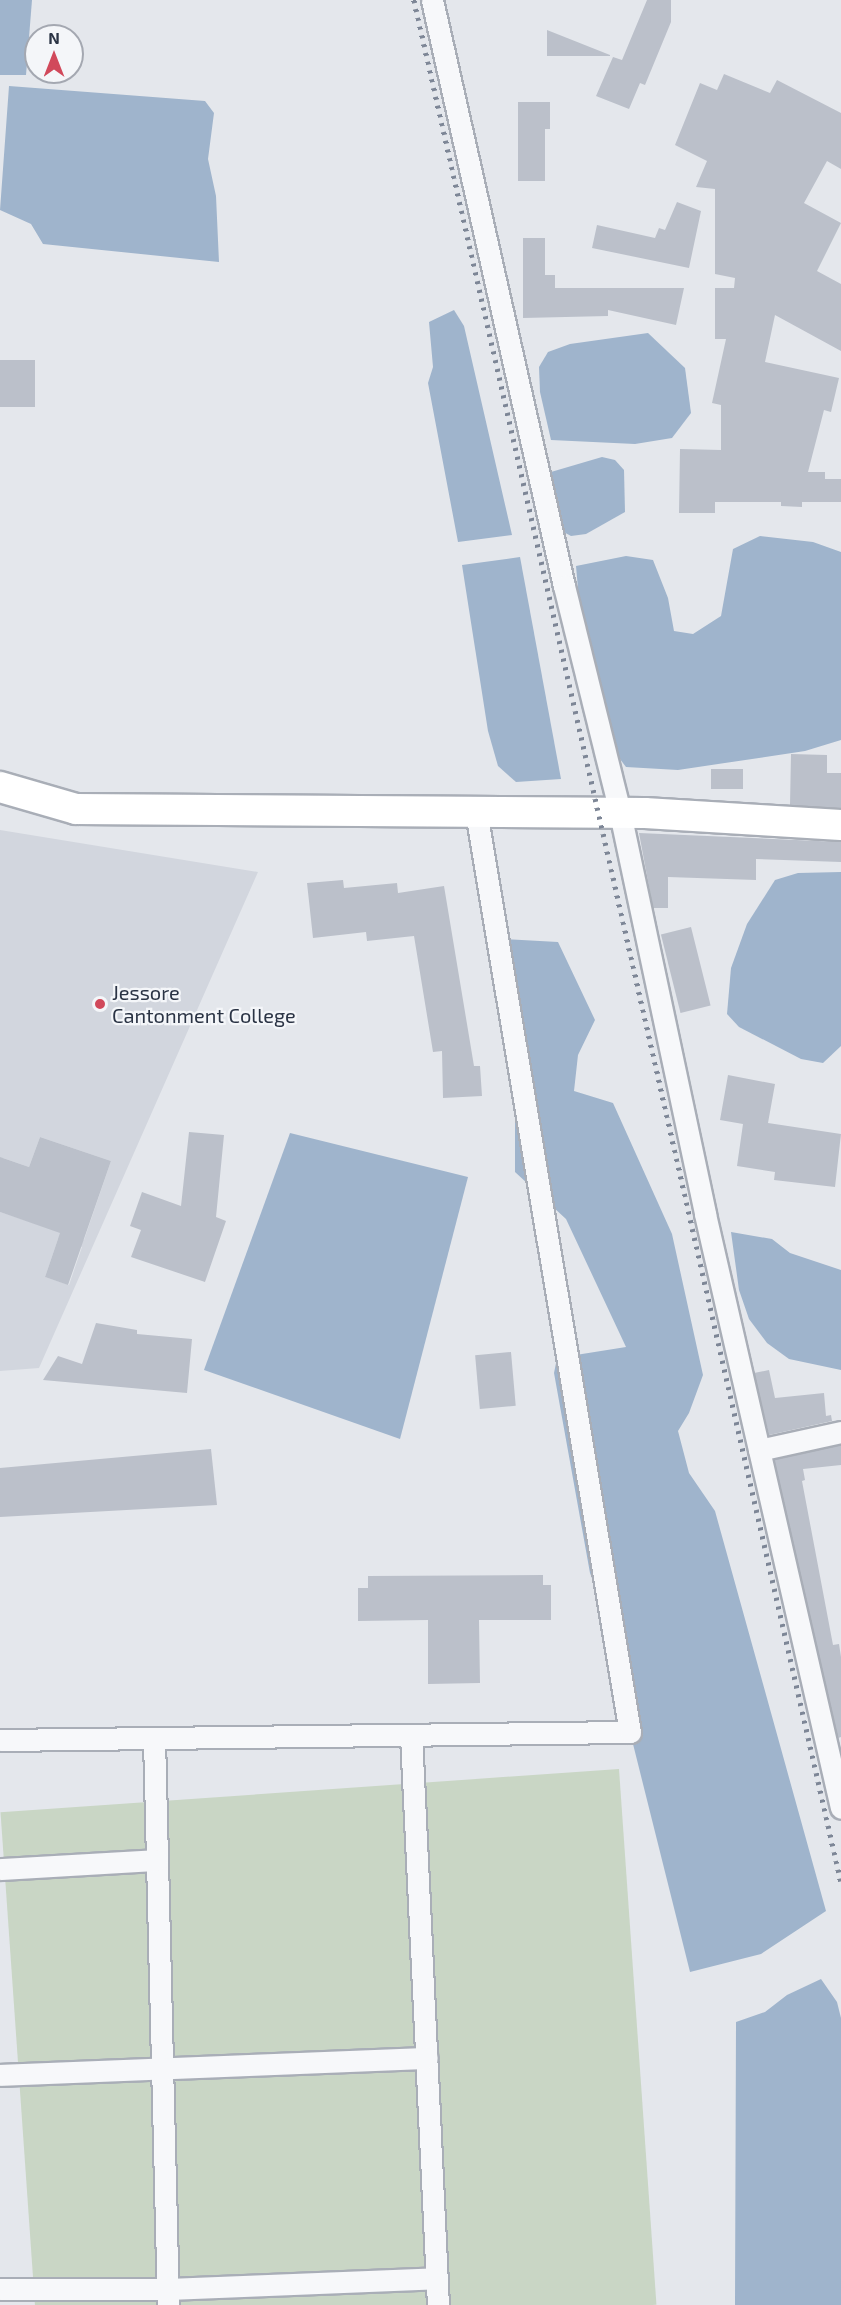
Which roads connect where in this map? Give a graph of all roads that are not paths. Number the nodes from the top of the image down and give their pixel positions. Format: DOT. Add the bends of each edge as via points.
graph roads {
  1 [pos="432,0"];
  2 [pos="0,787"];
  3 [pos="476,812"];
  4 [pos="620,813"];
  5 [pos="841,825"];
  6 [pos="841,1432"];
  7 [pos="759,1450"];
  8 [pos="411,1735"];
  9 [pos="154,1738"];
  10 [pos="0,1740"];
  11 [pos="841,1808"];
  12 [pos="157,1860"];
  13 [pos="0,1869"];
  14 [pos="427,2058"];
  15 [pos="162,2068"];
  16 [pos="0,2075"];
  17 [pos="437,2278"];
  18 [pos="0,2289"];
  19 [pos="168,2297"];
  20 [pos="438,2305"];
  1 -- 4 [label="street" via="564,586"];
  2 -- 3 [label="street" via="76,809"];
  3 -- 4 [label="street"];
  3 -- 8 [label="street" via="630,1732"];
  4 -- 5 [label="street"];
  4 -- 7 [label="street"];
  6 -- 7 [label="street"];
  7 -- 11 [label="street"];
  8 -- 9 [label="street"];
  8 -- 14 [label="street"];
  9 -- 10 [label="street"];
  9 -- 12 [label="street"];
  12 -- 13 [label="street"];
  12 -- 15 [label="street"];
  14 -- 15 [label="street"];
  14 -- 17 [label="street"];
  15 -- 16 [label="street"];
  15 -- 19 [label="street"];
  17 -- 19 [label="street"];
  17 -- 20 [label="street"];
  18 -- 19 [label="street"];
}
